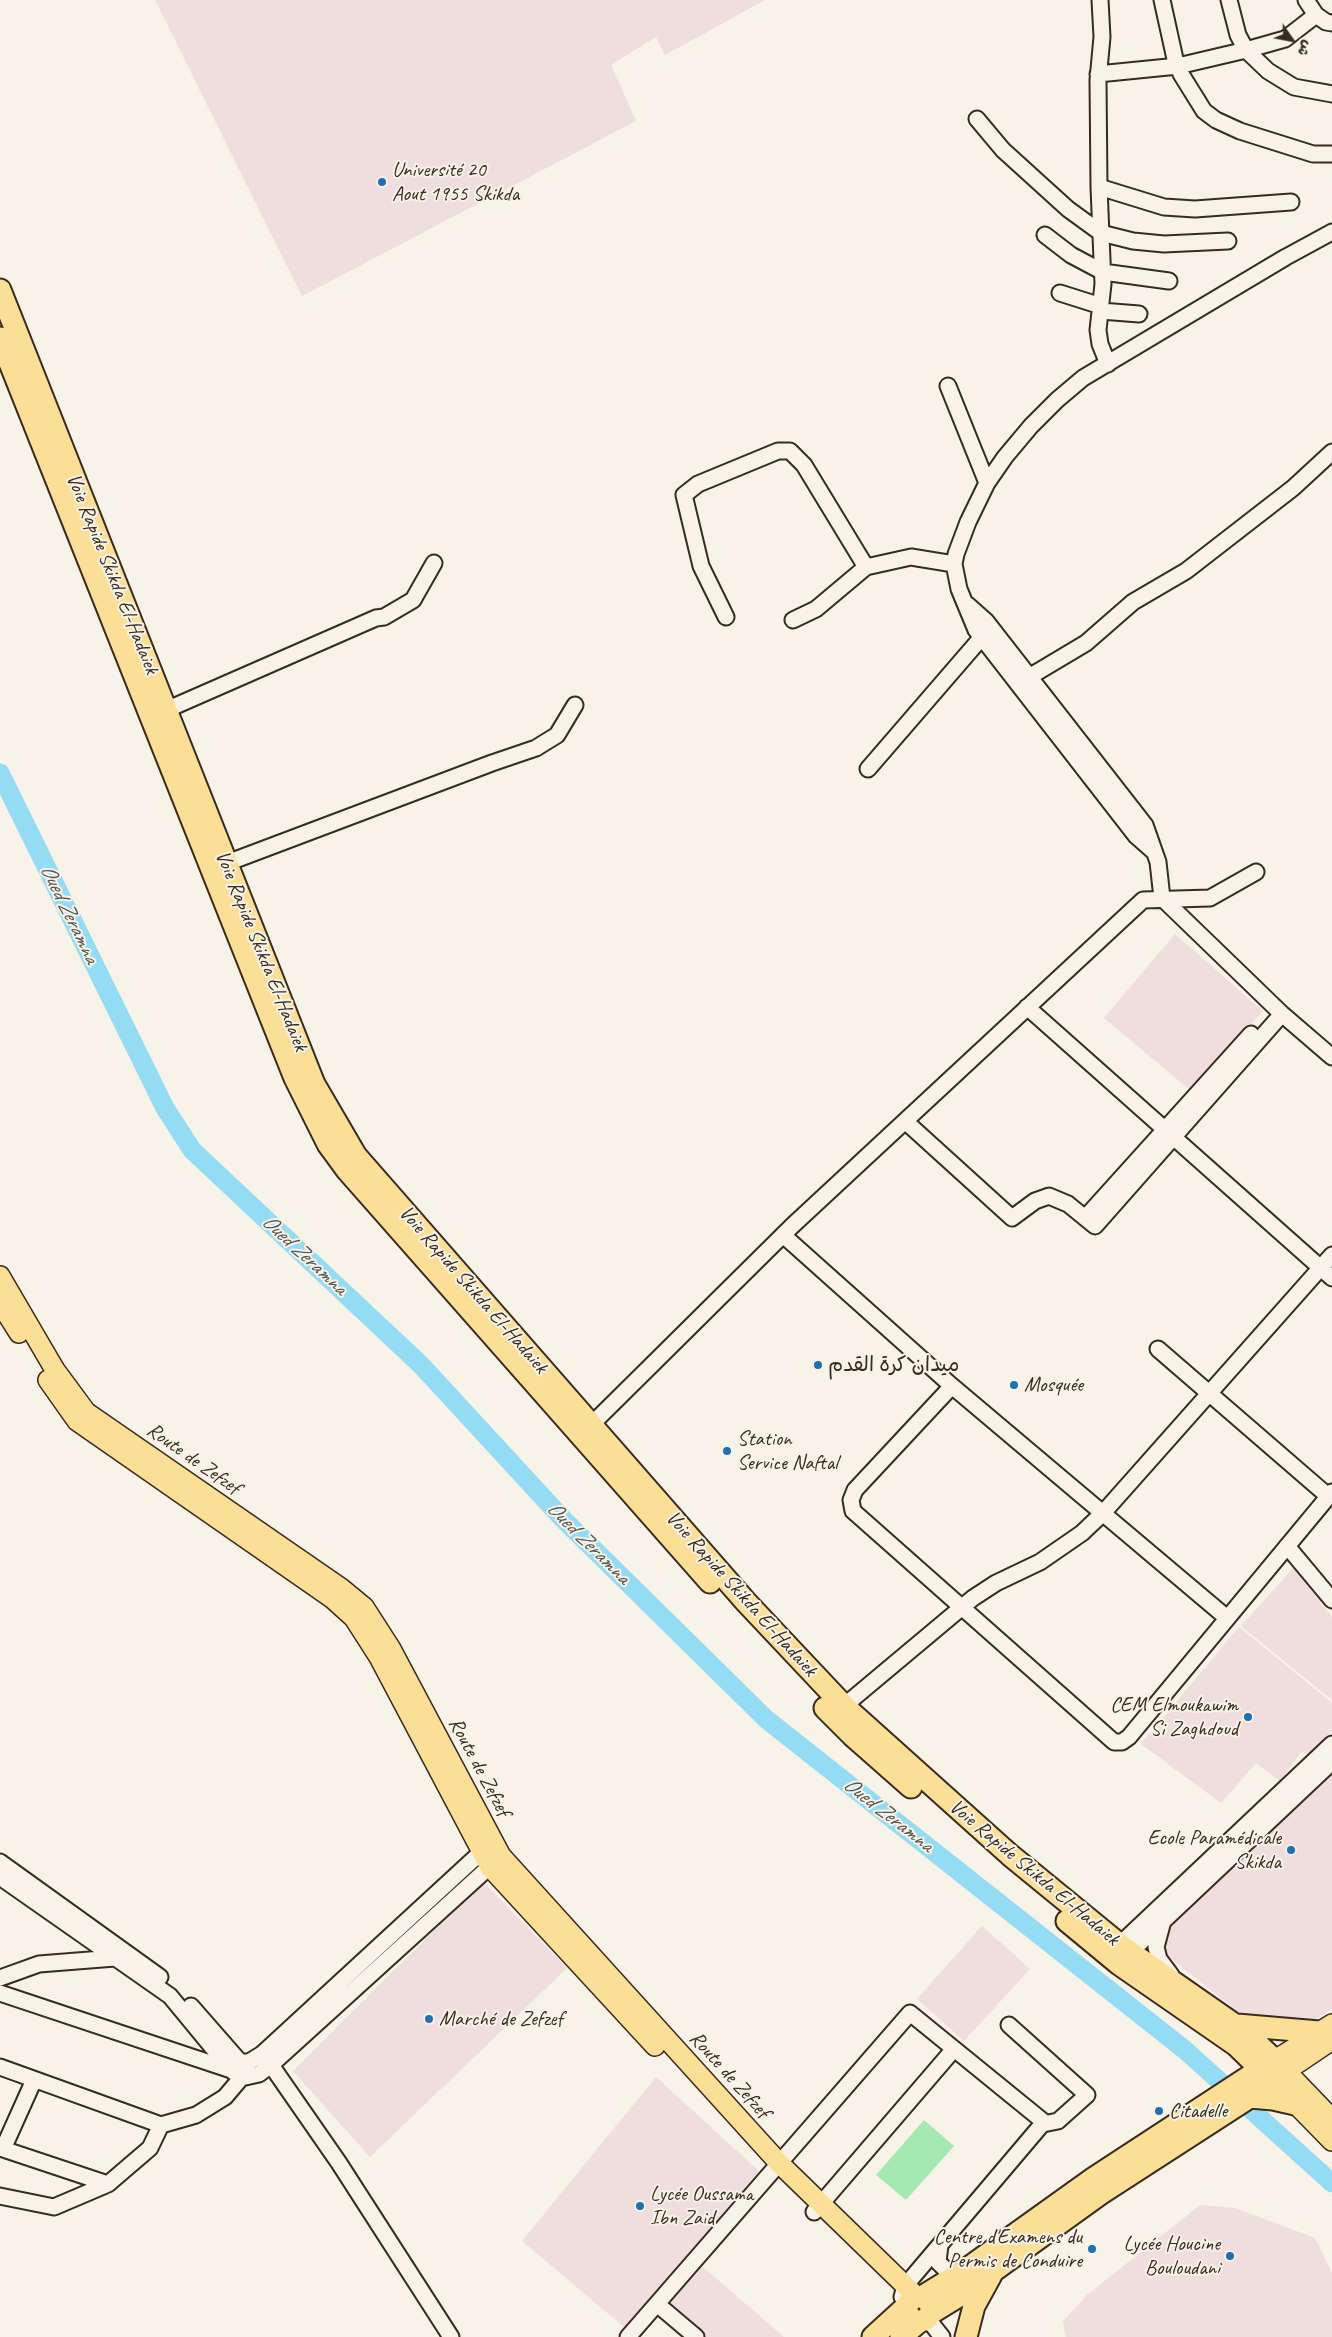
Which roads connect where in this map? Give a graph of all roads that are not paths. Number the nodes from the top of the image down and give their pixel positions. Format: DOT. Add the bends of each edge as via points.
graph roads {
  1 [pos="1100,0"];
  2 [pos="1162,0"];
  3 [pos="1229,0"];
  4 [pos="1306,0"];
  5 [pos="1316,15"];
  6 [pos="1332,23"];
  7 [pos="1246,50"];
  8 [pos="1178,66"];
  9 [pos="1098,74"];
  10 [pos="1332,94"];
  11 [pos="977,119"];
  12 [pos="1332,154"];
  13 [pos="1099,187"];
  14 [pos="1291,202"];
  15 [pos="1332,232"];
  16 [pos="1101,233"];
  17 [pos="1045,235"];
  18 [pos="1228,241"];
  19 [pos="1103,272"];
  20 [pos="1169,281"];
  21 [pos="0,290"];
  22 [pos="1060,293"];
  23 [pos="1101,308"];
  24 [pos="1140,314"];
  25 [pos="0,338"];
  26 [pos="1108,364"];
  27 [pos="948,386"];
  28 [pos="1332,452"];
  29 [pos="987,483"];
  30 [pos="434,563"];
  31 [pos="954,564"];
  32 [pos="866,567"];
  33 [pos="965,603"];
  34 [pos="726,617"];
  35 [pos="793,620"];
  36 [pos="982,637"];
  37 [pos="1030,677"];
  38 [pos="575,704"];
  39 [pos="166,710"];
  40 [pos="868,769"];
  41 [pos="1153,851"];
  42 [pos="227,863"];
  43 [pos="1256,872"];
  44 [pos="1162,898"];
  45 [pos="1027,1007"];
  46 [pos="1279,1010"];
  47 [pos="1332,1057"];
  48 [pos="905,1121"];
  49 [pos="1169,1134"];
  50 [pos="783,1235"];
  51 [pos="1332,1255"];
  52 [pos="1320,1268"];
  53 [pos="0,1276"];
  54 [pos="1332,1278"];
  55 [pos="0,1303"];
  56 [pos="1158,1349"];
  57 [pos="952,1386"];
  58 [pos="1209,1393"];
  59 [pos="586,1431"];
  60 [pos="1330,1494"];
  61 [pos="1103,1513"];
  62 [pos="1287,1546"];
  63 [pos="1332,1600"];
  64 [pos="962,1606"];
  65 [pos="1227,1618"];
  66 [pos="844,1706"];
  67 [pos="1332,1744"];
  68 [pos="1332,1762"];
  69 [pos="491,1854"];
  70 [pos="0,1862"];
  71 [pos="0,1877"];
  72 [pos="1163,1921"];
  73 [pos="1120,1954"];
  74 [pos="115,1958"];
  75 [pos="0,1978"];
  76 [pos="1180,1986"];
  77 [pos="0,1993"];
  78 [pos="1009,2024"];
  79 [pos="1229,2030"];
  80 [pos="1326,2036"];
  81 [pos="954,2049"];
  82 [pos="266,2059"];
  83 [pos="0,2067"];
  84 [pos="1274,2070"];
  85 [pos="236,2074"];
  86 [pos="34,2080"];
  87 [pos="1244,2090"];
  88 [pos="1301,2098"];
  89 [pos="1213,2110"];
  90 [pos="1332,2119"];
  91 [pos="1043,2124"];
  92 [pos="161,2125"];
  93 [pos="1332,2141"];
  94 [pos="2,2149"];
  95 [pos="776,2168"];
  96 [pos="108,2184"];
  97 [pos="0,2196"];
  98 [pos="817,2208"];
  99 [pos="940,2245"];
  100 [pos="996,2268"];
  101 [pos="960,2273"];
  102 [pos="657,2304"];
  103 [pos="916,2304"];
  104 [pos="450,2337"];
  105 [pos="628,2337"];
  106 [pos="695,2337"];
  107 [pos="873,2337"];
  108 [pos="901,2337"];
  109 [pos="942,2337"];
  110 [pos="966,2337"];
  1 -- 9 [label="street" via="1102,37"];
  2 -- 8 [label="street"];
  3 -- 7 [label="street" via="1238,35"];
  4 -- 5 [label="street"];
  5 -- 6 [label="street"];
  5 -- 7 [label="street" via="1285,39"];
  7 -- 8 [label="street"];
  7 -- 10 [label="street" via="1268,71 1294,87"];
  8 -- 9 [label="street"];
  8 -- 12 [label="street" via="1194,98 1216,120 1240,131 1314,154"];
  9 -- 13 [label="street"];
  11 -- 16 [label="street" via="1003,150 1068,209"];
  13 -- 14 [label="street" via="1164,207 1195,210"];
  13 -- 16 [label="street"];
  15 -- 26 [label="street"];
  16 -- 18 [label="street" via="1132,241 1164,244"];
  16 -- 19 [label="street"];
  17 -- 19 [label="street"];
  19 -- 20 [label="street"];
  19 -- 23 [label="street"];
  21 -- 39 [label="highway, Voie Rapide Skikda El-Hadaiek"];
  22 -- 23 [label="street"];
  23 -- 24 [label="street"];
  23 -- 26 [label="street" via="1098,330"];
  25 -- 59 [label="highway, Voie Rapide Skikda El-Hadaiek" via="292,1068 328,1144 347,1170"];
  26 -- 29 [label="street" via="1083,378 1057,400 1031,426"];
  27 -- 29 [label="street"];
  28 -- 37 [label="street" via="1293,488 1186,571 1133,602 1086,644"];
  29 -- 31 [label="street" via="968,522"];
  30 -- 39 [label="street" via="413,600 384,617"];
  31 -- 32 [label="street" via="912,557"];
  31 -- 33 [label="street"];
  32 -- 34 [label="street" via="804,465 790,451 778,451 698,484 684,495 701,566"];
  32 -- 35 [label="street" via="816,609"];
  33 -- 36 [label="street"];
  33 -- 37 [label="street" via="986,621"];
  36 -- 40 [label="street"];
  36 -- 41 [label="street" via="1136,836"];
  37 -- 41 [label="street" via="1145,825"];
  38 -- 42 [label="street" via="558,735 536,748"];
  39 -- 42 [label="highway, Voie Rapide Skikda El-Hadaiek"];
  41 -- 44 [label="street" via="1158,862"];
  42 -- 59 [label="highway, Voie Rapide Skikda El-Hadaiek" via="314,1084 356,1156"];
  43 -- 44 [label="street" via="1210,898"];
  44 -- 45 [label="street" via="1143,900"];
  44 -- 46 [label="street"];
  45 -- 48 [label="street"];
  45 -- 49 [label="street"];
  46 -- 47 [label="street"];
  46 -- 49 [label="street"];
  48 -- 49 [label="street" via="1012,1218 1035,1201 1049,1196 1068,1204 1090,1222"];
  48 -- 50 [label="street"];
  49 -- 52 [label="street"];
  50 -- 57 [label="street"];
  50 -- 59 [label="street"];
  51 -- 52 [label="street"];
  52 -- 54 [label="street"];
  52 -- 58 [label="street"];
  53 -- 69 [label="main road, Route de Zefzef" via="55,1370 86,1412 364,1607 391,1649"];
  55 -- 69 [label="main road, Route de Zefzef" via="77,1422 333,1599 354,1618 379,1656"];
  56 -- 58 [label="street"];
  57 -- 61 [label="street"];
  57 -- 64 [label="street" via="856,1490 852,1505 856,1515"];
  58 -- 60 [label="street"];
  58 -- 61 [label="street"];
  59 -- 66 [label="highway, Voie Rapide Skikda El-Hadaiek"];
  59 -- 73 [label="highway, Voie Rapide Skikda El-Hadaiek" via="777,1656 852,1735"];
  60 -- 62 [label="street"];
  61 -- 64 [label="street" via="1055,1554 990,1586"];
  61 -- 65 [label="street"];
  62 -- 63 [label="street"];
  62 -- 65 [label="street"];
  64 -- 65 [label="street" via="1110,1740 1118,1742 1129,1737"];
  64 -- 66 [label="street"];
  66 -- 73 [label="highway, Voie Rapide Skikda El-Hadaiek"];
  67 -- 73 [label="street"];
  68 -- 72 [label="street"];
  69 -- 82 [label="street"];
  69 -- 95 [label="main road, Route de Zefzef"];
  70 -- 82 [label="street" via="177,1989 240,2062"];
  71 -- 74 [label="street"];
  72 -- 73 [label="street"];
  72 -- 76 [label="street" via="1156,1947 1159,1959"];
  73 -- 76 [label="highway, Voie Rapide Skikda El-Hadaiek"];
  73 -- 79 [label="highway, Voie Rapide Skikda El-Hadaiek"];
  74 -- 75 [label="street" via="39,1964"];
  74 -- 85 [label="street" via="170,1996"];
  76 -- 79 [label="highway, Voie Rapide Skikda El-Hadaiek"];
  77 -- 85 [label="street"];
  78 -- 91 [label="street" via="1087,2095 1058,2121"];
  79 -- 80 [label="highway" via="1268,2029"];
  79 -- 84 [label="highway, Voie Rapide Skikda El-Hadaiek"];
  79 -- 87 [label="highway"];
  80 -- 84 [label="main road"];
  80 -- 88 [label="main road" via="1310,2068"];
  81 -- 91 [label="street"];
  81 -- 95 [label="street" via="910,2013"];
  81 -- 98 [label="street"];
  82 -- 85 [label="street"];
  82 -- 104 [label="street" via="339,2163"];
  83 -- 86 [label="street"];
  84 -- 87 [label="highway"];
  84 -- 88 [label="main road"];
  85 -- 92 [label="street" via="225,2097 196,2115"];
  86 -- 92 [label="street"];
  86 -- 94 [label="street"];
  87 -- 88 [label="highway"];
  87 -- 89 [label="highway"];
  88 -- 90 [label="main road"];
  88 -- 93 [label="main road"];
  89 -- 100 [label="highway"];
  89 -- 101 [label="highway" via="1094,2178"];
  91 -- 99 [label="street"];
  92 -- 96 [label="street" via="150,2148"];
  94 -- 96 [label="street"];
  95 -- 98 [label="main road, Route de Zefzef"];
  95 -- 102 [label="street"];
  96 -- 97 [label="street" via="54,2207"];
  98 -- 103 [label="main road, Route de Zefzef"];
  99 -- 101 [label="street" via="938,2262 946,2270"];
  99 -- 103 [label="street"];
  100 -- 103 [label="highway" via="957,2297"];
  100 -- 110 [label="highway" via="977,2301"];
  101 -- 103 [label="highway"];
  102 -- 105 [label="street"];
  102 -- 106 [label="street"];
  103 -- 107 [label="highway"];
  103 -- 108 [label="highway"];
  103 -- 109 [label="street"];
}
